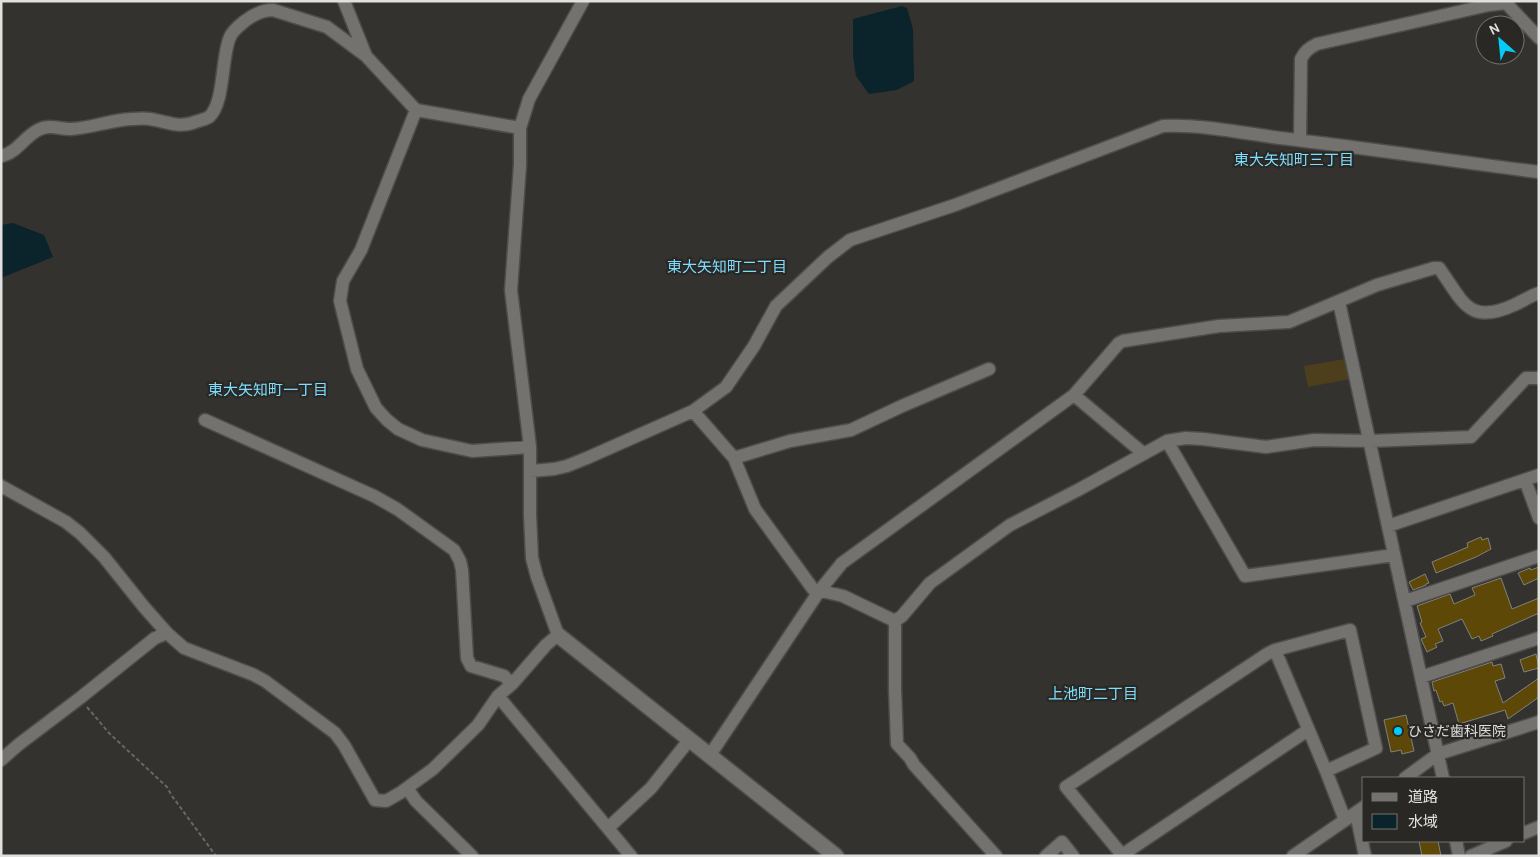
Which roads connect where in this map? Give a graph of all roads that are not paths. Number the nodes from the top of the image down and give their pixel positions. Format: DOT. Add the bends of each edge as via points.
graph roads {
  1 [pos="344,1"];
  2 [pos="583,1"];
  3 [pos="1539,38"];
  4 [pos="366,56"];
  5 [pos="416,110"];
  6 [pos="520,128"];
  7 [pos="1300,140"];
  8 [pos="1,156"];
  9 [pos="1539,172"];
  10 [pos="1539,293"];
  11 [pos="1339,302"];
  12 [pos="989,369"];
  13 [pos="1539,378"];
  14 [pos="1074,396"];
  15 [pos="693,411"];
  16 [pos="205,420"];
  17 [pos="1370,441"];
  18 [pos="1167,442"];
  19 [pos="530,447"];
  20 [pos="1144,454"];
  21 [pos="734,458"];
  22 [pos="531,471"];
  23 [pos="1539,475"];
  24 [pos="1525,480"];
  25 [pos="1,486"];
  26 [pos="1539,518"];
  27 [pos="1388,526"];
  28 [pos="1394,555"];
  29 [pos="1539,556"];
  30 [pos="820,590"];
  31 [pos="1405,601"];
  32 [pos="895,621"];
  33 [pos="167,633"];
  34 [pos="558,635"];
  35 [pos="1539,638"];
  36 [pos="1275,650"];
  37 [pos="1421,677"];
  38 [pos="512,684"];
  39 [pos="498,696"];
  40 [pos="1539,722"];
  41 [pos="1308,730"];
  42 [pos="690,739"];
  43 [pos="1438,754"];
  44 [pos="710,755"];
  45 [pos="1,760"];
  46 [pos="1326,771"];
  47 [pos="1405,777"];
  48 [pos="1443,777"];
  49 [pos="407,788"];
  50 [pos="1360,810"];
  51 [pos="1345,820"];
  52 [pos="1539,827"];
  53 [pos="608,828"];
  54 [pos="1362,828"];
  55 [pos="1525,833"];
  56 [pos="1363,842"];
  57 [pos="1456,842"];
  58 [pos="1504,842"];
  59 [pos="1122,855"];
  60 [pos="472,856"];
  61 [pos="631,856"];
  62 [pos="836,856"];
  63 [pos="996,856"];
  64 [pos="1046,856"];
  65 [pos="1073,856"];
  66 [pos="1293,856"];
  67 [pos="1365,856"];
  68 [pos="1459,856"];
  69 [pos="1472,856"];
  1 -- 4 [label="street"];
  2 -- 6 [label="street" via="529,99"];
  3 -- 7 [label="street" via="1506,3 1317,44 1308,48 1301,59"];
  4 -- 5 [label="street"];
  4 -- 8 [label="street" via="328,27 265,10 238,26 230,36 220,93 209,117 185,125 129,119 71,129 46,126"];
  5 -- 6 [label="street"];
  5 -- 19 [label="street" via="361,250 343,281 340,301 357,369 376,408 398,429 422,440 472,451"];
  6 -- 19 [label="street" via="511,290"];
  7 -- 9 [label="street"];
  7 -- 15 [label="street" via="1163,126 963,202 850,240 776,306 726,387"];
  10 -- 11 [label="street" via="1487,314 1462,302 1439,268 1434,268 1377,285"];
  11 -- 14 [label="street" via="1283,324 1219,326 1123,341"];
  11 -- 17 [label="street"];
  12 -- 21 [label="street" via="851,430 790,441"];
  13 -- 17 [label="street" via="1526,378 1471,437"];
  14 -- 20 [label="street"];
  14 -- 30 [label="street" via="848,558"];
  15 -- 21 [label="street"];
  15 -- 22 [label="street" via="567,466"];
  16 -- 38 [label="street" via="374,496 454,550 463,577 467,658 471,666 504,676"];
  17 -- 18 [label="street" via="1314,440 1266,447 1186,438"];
  17 -- 27 [label="street"];
  18 -- 20 [label="street"];
  18 -- 28 [label="street" via="1245,576"];
  19 -- 22 [label="street"];
  20 -- 32 [label="street" via="1010,525 930,584"];
  21 -- 30 [label="street" via="755,509 813,589"];
  22 -- 34 [label="street" via="532,558"];
  23 -- 24 [label="street"];
  24 -- 26 [label="street"];
  24 -- 27 [label="street"];
  25 -- 33 [label="street" via="80,532"];
  27 -- 28 [label="street"];
  28 -- 31 [label="street"];
  29 -- 31 [label="street"];
  30 -- 32 [label="street" via="843,596"];
  30 -- 44 [label="street"];
  31 -- 37 [label="street"];
  32 -- 63 [label="street" via="897,744"];
  33 -- 45 [label="street" via="155,638"];
  33 -- 49 [label="street" via="193,653 236,667 265,681 329,727 344,745 375,800 386,801"];
  34 -- 38 [label="street"];
  34 -- 42 [label="street"];
  35 -- 37 [label="street"];
  36 -- 41 [label="street"];
  36 -- 46 [label="street" via="1350,630 1376,748"];
  36 -- 59 [label="street" via="1066,787"];
  37 -- 43 [label="street"];
  38 -- 39 [label="street"];
  39 -- 49 [label="street" via="478,724 446,757"];
  39 -- 53 [label="street"];
  40 -- 43 [label="street"];
  41 -- 46 [label="street"];
  41 -- 59 [label="street"];
  42 -- 44 [label="street"];
  42 -- 53 [label="street" via="651,788"];
  43 -- 47 [label="street"];
  43 -- 48 [label="street"];
  44 -- 62 [label="street"];
  46 -- 51 [label="street"];
  49 -- 60 [label="street"];
  50 -- 51 [label="street"];
  50 -- 54 [label="street"];
  51 -- 66 [label="street"];
  52 -- 55 [label="street"];
  53 -- 61 [label="street"];
  56 -- 67 [label="street"];
  57 -- 68 [label="street"];
  58 -- 69 [label="street"];
  64 -- 65 [label="street" via="1062,842"];
}
